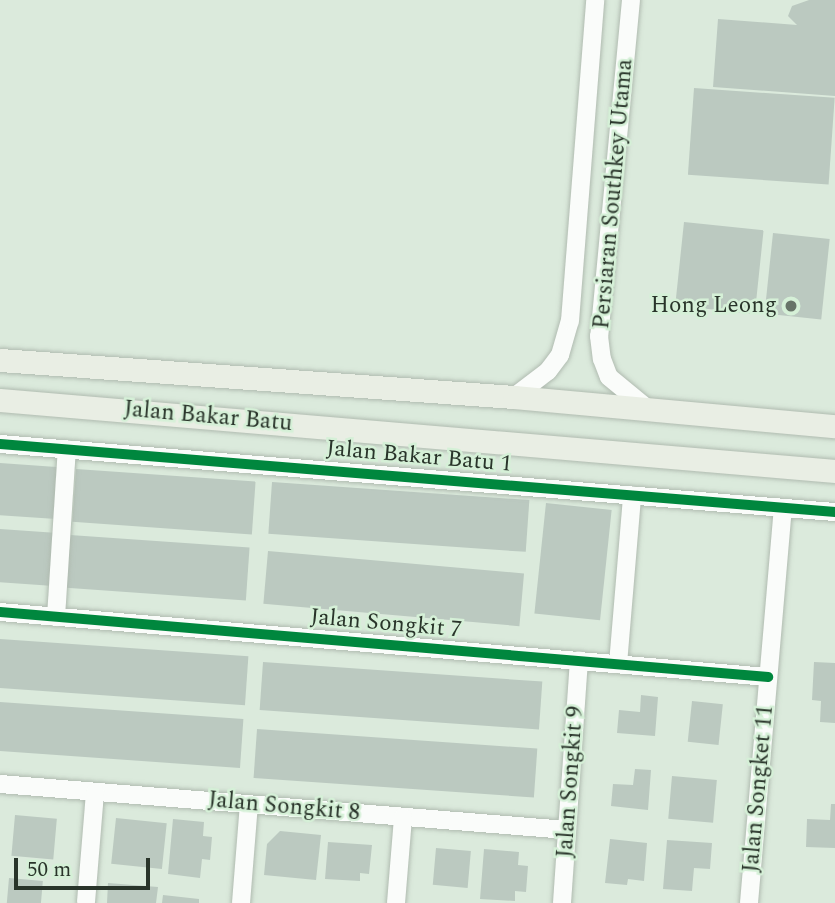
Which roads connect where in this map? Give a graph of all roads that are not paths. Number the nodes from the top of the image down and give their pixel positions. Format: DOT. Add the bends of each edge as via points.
graph roads {
  1 [pos="595,0"];
  2 [pos="631,0"];
  3 [pos="0,360"];
  4 [pos="514,397"];
  5 [pos="0,400"];
  6 [pos="649,410"];
  7 [pos="835,426"];
  8 [pos="0,444"];
  9 [pos="67,449"];
  10 [pos="835,471"];
  11 [pos="632,496"];
  12 [pos="783,508"];
  13 [pos="835,512"];
  14 [pos="0,612"];
  15 [pos="56,617"];
  16 [pos="579,661"];
  17 [pos="618,664"];
  18 [pos="768,677"];
  19 [pos="0,785"];
  20 [pos="95,792"];
  21 [pos="249,804"];
  22 [pos="403,817"];
  23 [pos="567,830"];
  24 [pos="86,902"];
  25 [pos="241,903"];
  26 [pos="396,903"];
  27 [pos="562,903"];
  28 [pos="749,903"];
  1 -- 4 [label="street, Persiaran Southkey Utama" via="570,321 560,355 548,371"];
  2 -- 6 [label="street, Persiaran Southkey Utama" via="599,336 609,377"];
  3 -- 4 [label="main road, Jalan Bakar Batu"];
  4 -- 6 [label="main road, Jalan Bakar Batu"];
  5 -- 10 [label="main road, Jalan Bakar Batu"];
  6 -- 7 [label="main road, Jalan Bakar Batu"];
  8 -- 9 [label="street, Jalan Bakar Batu 1"];
  9 -- 11 [label="street, Jalan Bakar Batu 1"];
  9 -- 15 [label="street"];
  11 -- 12 [label="street, Jalan Bakar Batu 1"];
  11 -- 17 [label="street"];
  12 -- 13 [label="street, Jalan Bakar Batu 1"];
  12 -- 18 [label="street, Jalan Songket 11"];
  14 -- 15 [label="street, Jalan Songkit 7"];
  15 -- 16 [label="street, Jalan Songkit 7"];
  16 -- 17 [label="street, Jalan Songkit 7"];
  16 -- 23 [label="street, Jalan Songkit 9"];
  17 -- 18 [label="street, Jalan Songkit 7"];
  18 -- 28 [label="street, Jalan Songket 11"];
  19 -- 20 [label="street, Jalan Songkit 8"];
  20 -- 21 [label="street, Jalan Songkit 8"];
  20 -- 24 [label="street"];
  21 -- 22 [label="street, Jalan Songkit 8"];
  21 -- 25 [label="street"];
  22 -- 23 [label="street, Jalan Songkit 8"];
  22 -- 26 [label="street"];
  23 -- 27 [label="street, Jalan Songkit 9"];
}
